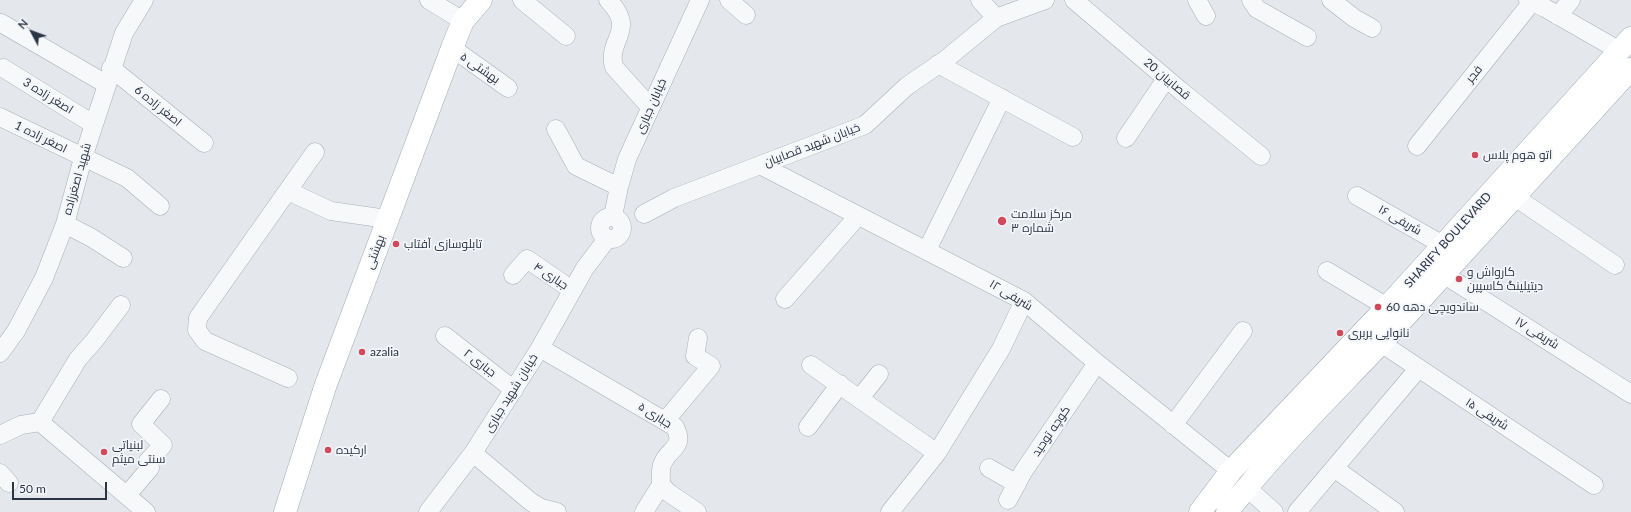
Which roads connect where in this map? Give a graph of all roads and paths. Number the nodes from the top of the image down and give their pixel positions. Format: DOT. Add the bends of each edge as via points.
graph roads {
  1 [pos="144,0"];
  2 [pos="429,0"];
  3 [pos="481,0"];
  4 [pos="522,0"];
  5 [pos="608,0"];
  6 [pos="700,0"];
  7 [pos="729,0"];
  8 [pos="980,0"];
  9 [pos="1045,0"];
  10 [pos="1074,0"];
  11 [pos="1197,0"];
  12 [pos="1251,0"];
  13 [pos="1331,0"];
  14 [pos="1571,0"];
  15 [pos="1530,1"];
  16 [pos="746,15"];
  17 [pos="1206,16"];
  18 [pos="1558,16"];
  19 [pos="996,18"];
  20 [pos="463,21"];
  21 [pos="1,23"];
  22 [pos="1372,28"];
  23 [pos="566,36"];
  24 [pos="1308,37"];
  25 [pos="452,48"];
  26 [pos="1628,54"];
  27 [pos="938,64"];
  28 [pos="3,68"];
  29 [pos="108,76"];
  30 [pos="1166,79"];
  31 [pos="508,88"];
  32 [pos="1002,98"];
  33 [pos="650,107"];
  34 [pos="0,117"];
  35 [pos="93,124"];
  36 [pos="556,129"];
  37 [pos="1073,137"];
  38 [pos="1126,138"];
  39 [pos="204,143"];
  40 [pos="1417,146"];
  41 [pos="315,152"];
  42 [pos="1261,156"];
  43 [pos="83,158"];
  44 [pos="760,165"];
  45 [pos="619,187"];
  46 [pos="288,191"];
  47 [pos="1356,196"];
  48 [pos="1515,197"];
  49 [pos="160,206"];
  50 [pos="858,216"];
  51 [pos="387,219"];
  52 [pos="65,224"];
  53 [pos="612,227"];
  54 [pos="1443,245"];
  55 [pos="927,250"];
  56 [pos="123,258"];
  57 [pos="1615,265"];
  58 [pos="585,268"];
  59 [pos="1327,272"];
  60 [pos="513,274"];
  61 [pos="1443,274"];
  62 [pos="572,290"];
  63 [pos="785,299"];
  64 [pos="1024,301"];
  65 [pos="121,305"];
  66 [pos="1387,307"];
  67 [pos="1243,331"];
  68 [pos="445,336"];
  69 [pos="698,338"];
  70 [pos="1381,343"];
  71 [pos="540,348"];
  72 [pos="0,353"];
  73 [pos="1097,363"];
  74 [pos="811,365"];
  75 [pos="1418,369"];
  76 [pos="879,374"];
  77 [pos="288,378"];
  78 [pos="840,384"];
  79 [pos="514,390"];
  80 [pos="1631,394"];
  81 [pos="860,398"];
  82 [pos="161,399"];
  83 [pos="666,420"];
  84 [pos="40,422"];
  85 [pos="1173,424"];
  86 [pos="808,427"];
  87 [pos="0,435"];
  88 [pos="473,453"];
  89 [pos="937,453"];
  90 [pos="990,468"];
  91 [pos="1334,468"];
  92 [pos="1231,471"];
  93 [pos="1017,484"];
  94 [pos="661,485"];
  95 [pos="1594,485"];
  96 [pos="1246,487"];
  97 [pos="128,495"];
  98 [pos="1008,500"];
  99 [pos="431,511"];
  100 [pos="146,512"];
  101 [pos="285,512"];
  102 [pos="557,512"];
  103 [pos="644,512"];
  104 [pos="697,512"];
  105 [pos="890,512"];
  106 [pos="1200,512"];
  107 [pos="1227,512"];
  108 [pos="1274,512"];
  109 [pos="1297,512"];
  110 [pos="1395,512"];
  1 -- 29 [label="street, شهید اصغرزاده" via="124,32"];
  2 -- 20 [label="street"];
  3 -- 20 [label="main road, بهشتی"];
  4 -- 23 [label="street"];
  5 -- 33 [label="street" via="621,17 622,25 614,52 614,67"];
  6 -- 33 [label="street, خیابان جباری"];
  7 -- 16 [label="street"];
  8 -- 19 [label="street"];
  9 -- 19 [label="street, خیابان شهید قصابیان"];
  10 -- 30 [label="street, قصابیان 20"];
  11 -- 17 [label="street"];
  12 -- 24 [label="street" via="1258,9"];
  13 -- 22 [label="street"];
  14 -- 18 [label="street"];
  15 -- 18 [label="street"];
  15 -- 40 [label="street, فجر"];
  18 -- 26 [label="street"];
  19 -- 27 [label="street, خیابان شهید قصابیان"];
  20 -- 25 [label="main road, بهشتی"];
  21 -- 29 [label="street, اصغر زاده 6"];
  25 -- 31 [label="street, بهشتی ۵"];
  25 -- 51 [label="main road, بهشتی"];
  26 -- 48 [label="main road, SHARIFY BOULEVARD"];
  26 -- 54 [label="main road, SHARIFY BOULEVARD"];
  27 -- 32 [label="street"];
  27 -- 44 [label="street, خیابان شهید قصابیان" via="907,86 865,125"];
  28 -- 35 [label="street, اصغر زاده 3"];
  29 -- 35 [label="street, شهید اصغرزاده"];
  29 -- 39 [label="street, اصغر زاده 6"];
  30 -- 38 [label="street"];
  30 -- 42 [label="street, قصابیان 20"];
  32 -- 37 [label="street"];
  32 -- 55 [label="street"];
  33 -- 45 [label="street, خیابان جباری" via="627,159"];
  34 -- 43 [label="street, اصغر زاده 1"];
  35 -- 43 [label="street, شهید اصغرزاده"];
  36 -- 45 [label="street" via="576,166"];
  41 -- 46 [label="street"];
  43 -- 49 [label="street, اصغر زاده 1" via="127,178"];
  43 -- 52 [label="street, شهید اصغرزاده"];
  44 -- 50 [label="street, شریفی ۱۲"];
  44 -- 53 [label="street, خیابان شهید قصابیان" via="674,198"];
  45 -- 53 [label="street, خیابان جباری"];
  46 -- 51 [label="street" via="331,211"];
  46 -- 77 [label="street" via="198,318 197,330 205,341"];
  47 -- 54 [label="street, شریفی ۱۶"];
  48 -- 57 [label="street"];
  48 -- 61 [label="main road, SHARIFY BOULEVARD"];
  50 -- 55 [label="street, شریفی ۱۲"];
  50 -- 63 [label="street"];
  51 -- 101 [label="main road, بهشتی" via="325,387"];
  52 -- 56 [label="street"];
  52 -- 72 [label="street, شهید اصغرزاده" via="44,278 16,331"];
  53 -- 58 [label="street, خیابان جباری"];
  54 -- 66 [label="main road, SHARIFY BOULEVARD"];
  55 -- 64 [label="street, شریفی ۱۲"];
  58 -- 62 [label="street, خیابان شهید جباری"];
  59 -- 66 [label="street"];
  60 -- 62 [label="street, جباری ۴" via="526,259"];
  61 -- 70 [label="main road, SHARIFY BOULEVARD"];
  61 -- 80 [label="street, شریفی ۱۷"];
  62 -- 71 [label="street, خیابان شهید جباری"];
  64 -- 73 [label="street, شریفی ۱۲"];
  64 -- 89 [label="street" via="1001,349"];
  65 -- 84 [label="street" via="78,359"];
  66 -- 92 [label="main road, SHARIFY BOULEVARD"];
  67 -- 85 [label="street"];
  68 -- 79 [label="street, جباری ۲"];
  69 -- 83 [label="street" via="695,356 711,366"];
  70 -- 75 [label="street, شریفی ۱۵"];
  70 -- 96 [label="main road, SHARIFY BOULEVARD"];
  71 -- 79 [label="street, خیابان شهید جباری"];
  71 -- 83 [label="street, جباری ۵"];
  73 -- 85 [label="street, شریفی ۱۲"];
  73 -- 93 [label="street, کوچه توحید" via="1022,472"];
  74 -- 78 [label="street"];
  75 -- 91 [label="street"];
  75 -- 95 [label="street, شریفی ۱۵"];
  76 -- 81 [label="street"];
  78 -- 81 [label="street"];
  78 -- 86 [label="street"];
  79 -- 88 [label="street, خیابان شهید جباری"];
  81 -- 89 [label="street"];
  82 -- 97 [label="street" via="141,424 163,445 148,461 150,468"];
  83 -- 94 [label="street, جباری ۵" via="675,427 679,442 662,464"];
  84 -- 87 [label="street" via="21,425"];
  84 -- 97 [label="street"];
  85 -- 92 [label="street, شریفی ۱۲"];
  88 -- 99 [label="street, خیابان شهید جباری"];
  88 -- 102 [label="street" via="531,502 541,508"];
  89 -- 105 [label="street"];
  90 -- 93 [label="street"];
  91 -- 109 [label="street"];
  91 -- 110 [label="street"];
  92 -- 106 [label="main road, SHARIFY BOULEVARD"];
  93 -- 98 [label="street, کوچه توحید"];
  94 -- 103 [label="street"];
  94 -- 104 [label="street"];
  96 -- 107 [label="main road, SHARIFY BOULEVARD"];
  96 -- 108 [label="street"];
  97 -- 100 [label="street"];
}
